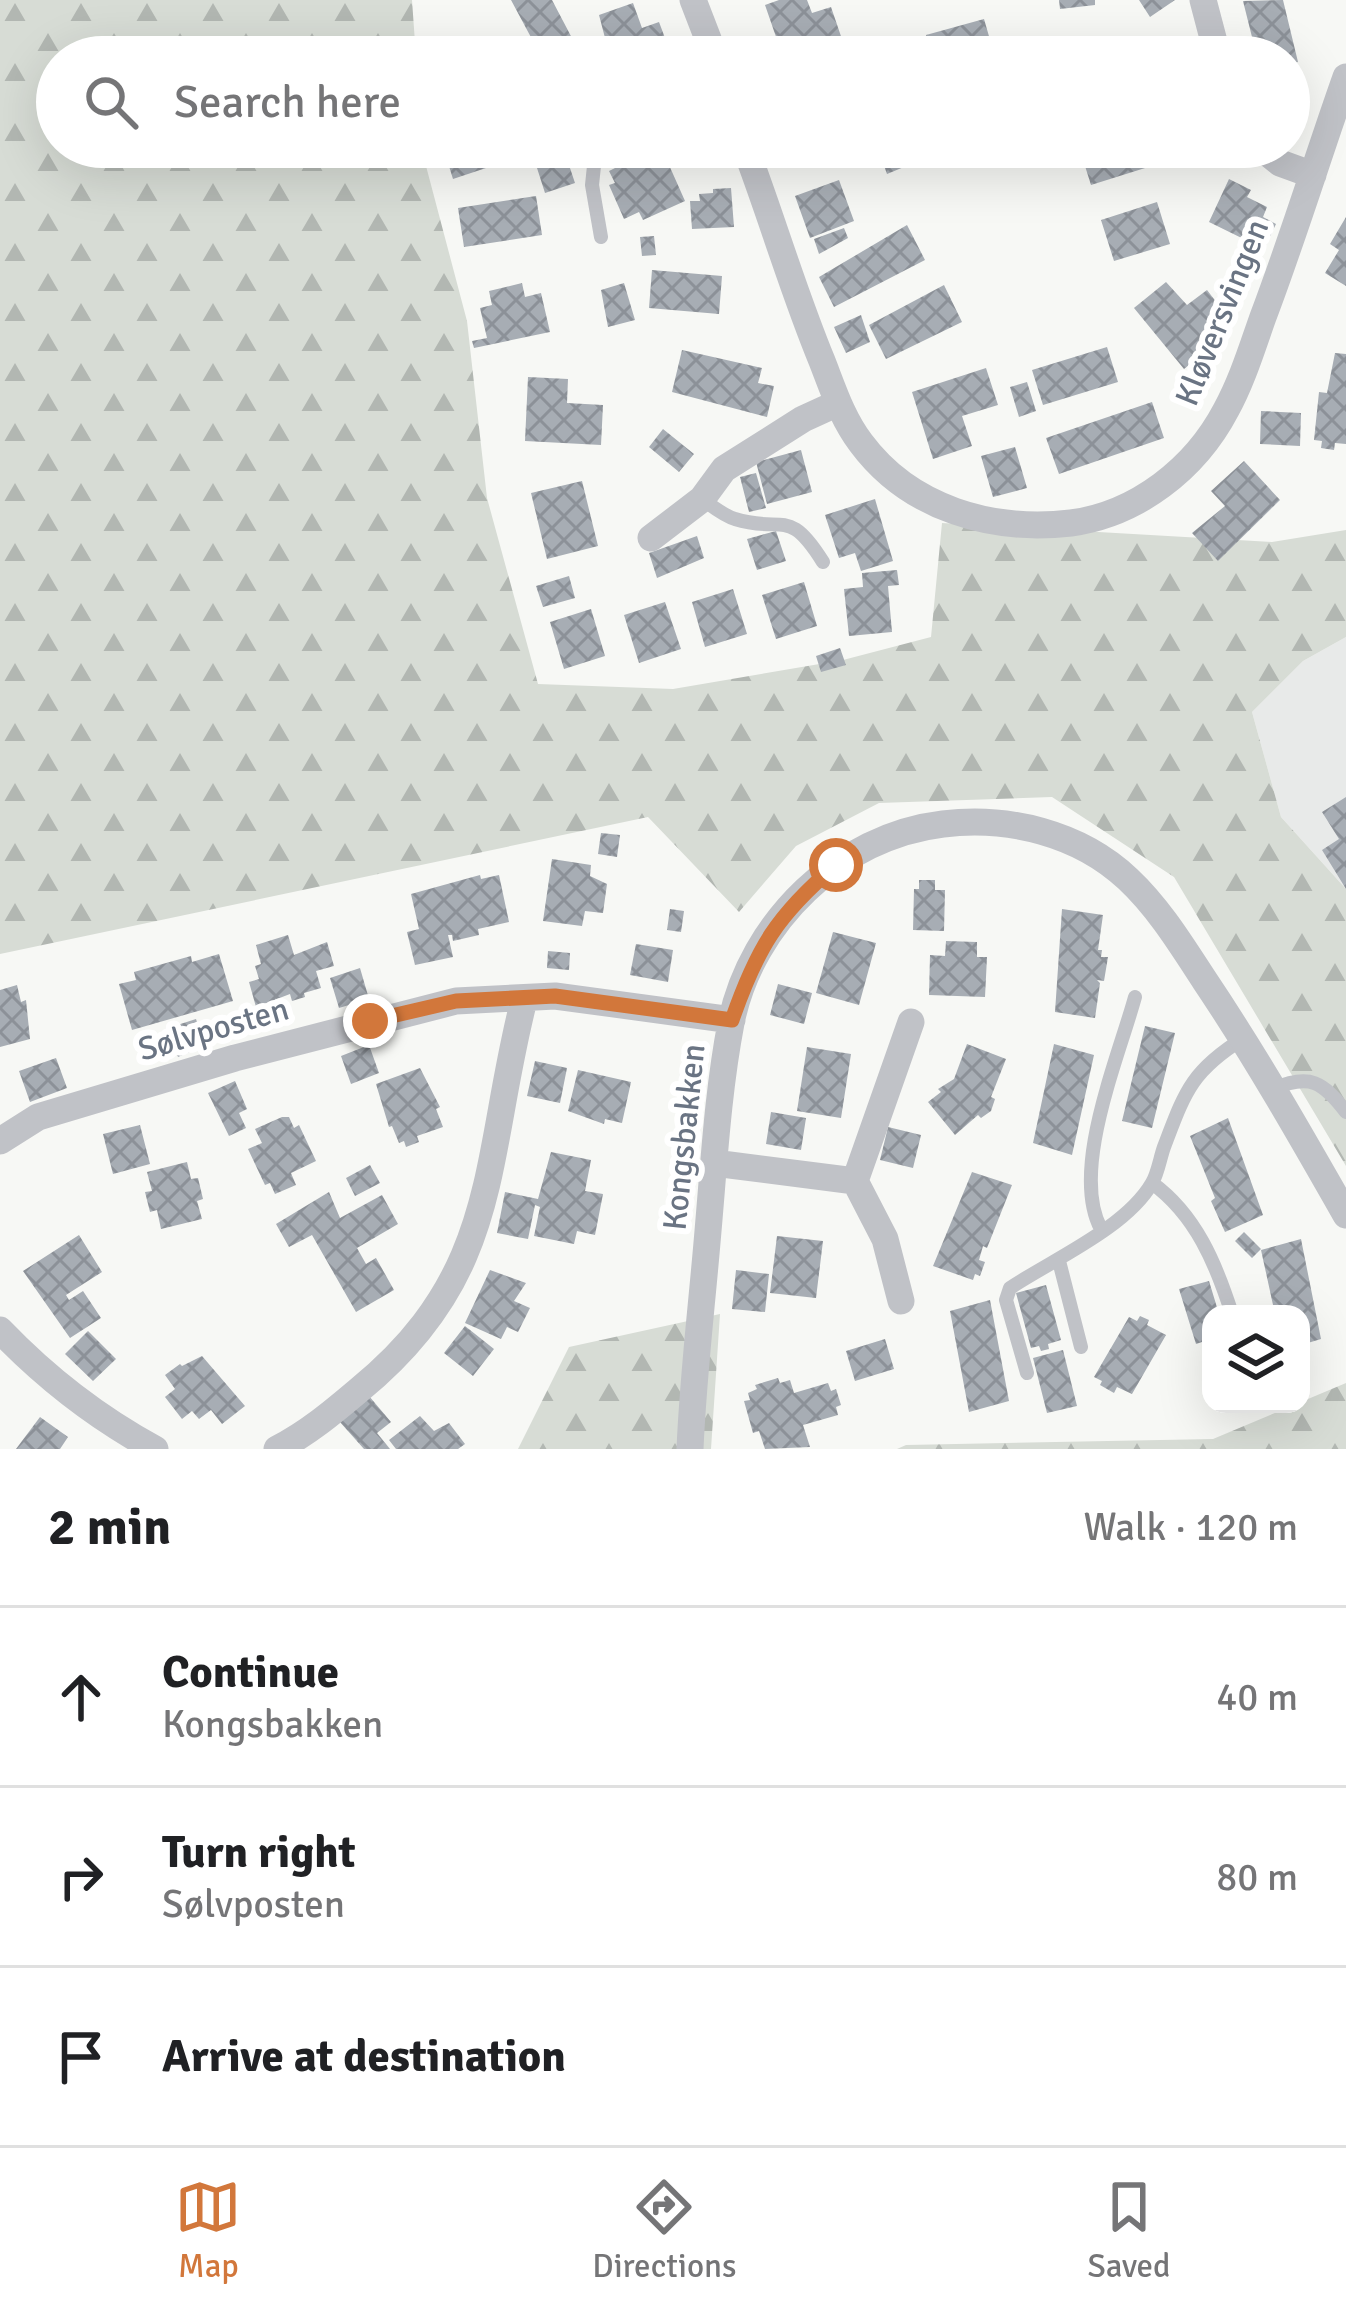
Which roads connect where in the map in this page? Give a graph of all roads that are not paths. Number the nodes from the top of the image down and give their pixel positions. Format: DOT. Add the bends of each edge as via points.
graph roads {
  1 [pos="693,0"];
  2 [pos="1203,0"];
  3 [pos="707,36"];
  4 [pos="1212,36"];
  5 [pos="1346,80"];
  6 [pos="594,168"];
  7 [pos="753,168"];
  8 [pos="1293,168"];
  9 [pos="1312,175"];
  10 [pos="602,237"];
  11 [pos="838,403"];
  12 [pos="702,499"];
  13 [pos="651,538"];
  14 [pos="823,562"];
  15 [pos="1135,997"];
  16 [pos="524,1000"];
  17 [pos="732,1020"];
  18 [pos="911,1022"];
  19 [pos="1244,1038"];
  20 [pos="1274,1089"];
  21 [pos="1346,1112"];
  22 [pos="0,1142"];
  23 [pos="714,1163"];
  24 [pos="855,1181"];
  25 [pos="1152,1183"];
  26 [pos="1346,1215"];
  27 [pos="1102,1229"];
  28 [pos="1059,1261"];
  29 [pos="901,1301"];
  30 [pos="1229,1305"];
  31 [pos="0,1330"];
  32 [pos="1081,1347"];
  33 [pos="1027,1373"];
  34 [pos="155,1449"];
  35 [pos="277,1449"];
  36 [pos="690,1449"];
  1 -- 3 [label="street"];
  2 -- 4 [label="street"];
  5 -- 9 [label="street, Kløversvingen"];
  6 -- 10 [label="lane"];
  7 -- 11 [label="street, Kløversvingen"];
  8 -- 9 [label="street"];
  9 -- 11 [label="street, Kløversvingen" via="1226,410 1177,475 1129,505 1084,521 1033,526 956,513 881,464"];
  11 -- 12 [label="street" via="724,469"];
  12 -- 13 [label="street"];
  12 -- 14 [label="lane" via="734,519 791,524"];
  15 -- 27 [label="lane" via="1096,1135 1090,1189"];
  16 -- 17 [label="street, Sølvposten" via="555,996"];
  16 -- 22 [label="street, Sølvposten" via="456,1001 370,1021 38,1117"];
  16 -- 35 [label="street" via="485,1201 446,1295 378,1375"];
  17 -- 19 [label="street, Kongsbakken" via="757,952 836,865 890,837 977,820 1060,838 1128,879"];
  17 -- 23 [label="street, Kongsbakken"];
  18 -- 24 [label="street"];
  19 -- 20 [label="street, Kongsbakken"];
  19 -- 25 [label="lane" via="1210,1059 1185,1090"];
  20 -- 21 [label="lane" via="1316,1083"];
  20 -- 26 [label="street, Kongsbakken"];
  23 -- 24 [label="street"];
  23 -- 36 [label="street, Kongsbakken"];
  24 -- 29 [label="street" via="885,1239"];
  25 -- 27 [label="lane"];
  25 -- 30 [label="lane" via="1199,1235"];
  27 -- 28 [label="lane"];
  28 -- 32 [label="lane"];
  28 -- 33 [label="lane" via="1010,1288 1006,1300"];
  31 -- 34 [label="street" via="55,1383"];
}
